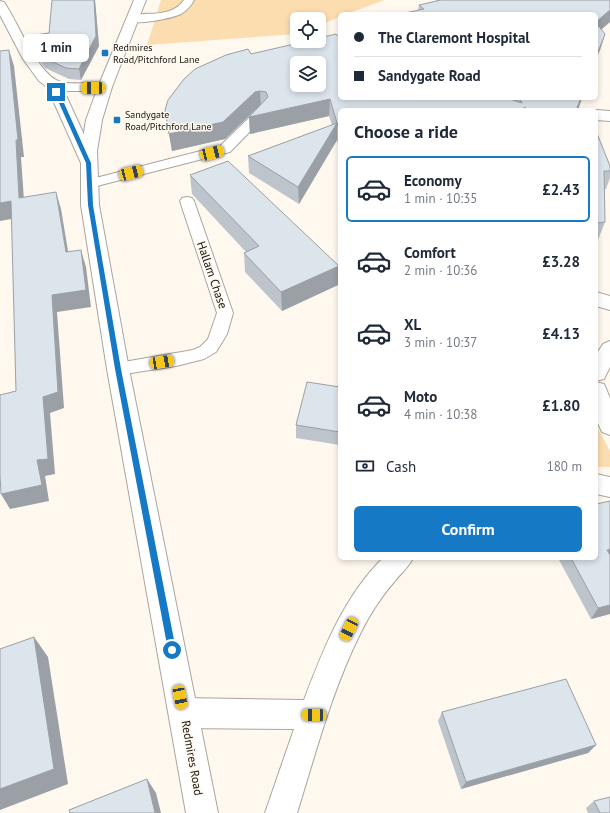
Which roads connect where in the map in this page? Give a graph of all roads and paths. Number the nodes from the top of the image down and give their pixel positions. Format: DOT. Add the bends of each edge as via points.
graph roads {
  1 [pos="189,0"];
  2 [pos="0,5"];
  3 [pos="136,9"];
  4 [pos="53,84"];
  5 [pos="104,88"];
  6 [pos="261,112"];
  7 [pos="598,115"];
  8 [pos="610,116"];
  9 [pos="89,174"];
  10 [pos="187,201"];
  11 [pos="598,300"];
  12 [pos="610,303"];
  13 [pos="610,350"];
  14 [pos="118,369"];
  15 [pos="598,370"];
  16 [pos="598,395"];
  17 [pos="610,426"];
  18 [pos="598,484"];
  19 [pos="610,487"];
  20 [pos="398,560"];
  21 [pos="184,713"];
  22 [pos="314,715"];
  23 [pos="202,813"];
  24 [pos="281,813"];
  1 -- 3 [label="lane" via="187,5 177,12 164,15"];
  2 -- 4 [label="street" via="38,73"];
  3 -- 5 [label="street, Redmires Road"];
  4 -- 5 [label="street"];
  4 -- 9 [label="street"];
  5 -- 9 [label="street, Redmires Road" via="94,120 89,151"];
  6 -- 9 [label="lane" via="225,149"];
  7 -- 8 [label="street"];
  9 -- 14 [label="street, Redmires Road" via="90,205"];
  10 -- 14 [label="lane, Hallam Chase" via="225,313 221,332 207,350 192,356"];
  11 -- 12 [label="street"];
  13 -- 15 [label="street"];
  14 -- 21 [label="street, Redmires Road"];
  16 -- 17 [label="street"];
  18 -- 19 [label="street"];
  20 -- 22 [label="street" via="361,605 337,653"];
  21 -- 22 [label="street"];
  21 -- 23 [label="street, Redmires Road"];
  22 -- 24 [label="street"];
}
